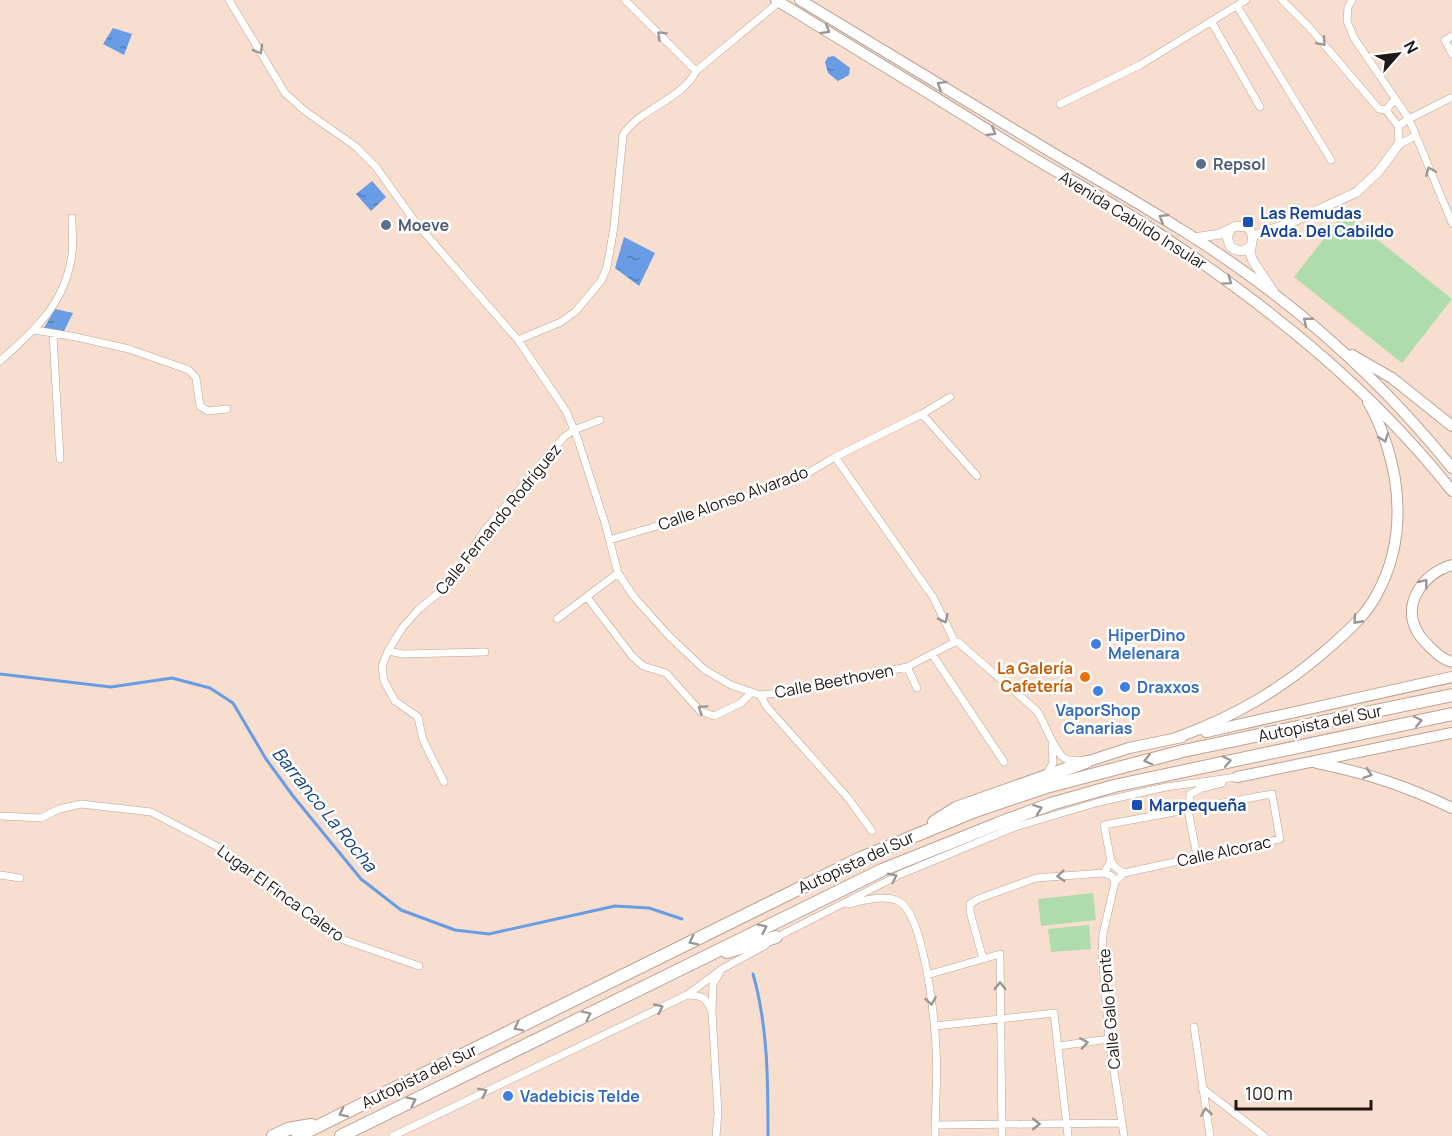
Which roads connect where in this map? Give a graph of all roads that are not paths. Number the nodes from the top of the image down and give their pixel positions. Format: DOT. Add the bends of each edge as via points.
graph roads {
  1 [pos="229,0"];
  2 [pos="625,0"];
  3 [pos="800,0"];
  4 [pos="1246,0"];
  5 [pos="1282,0"];
  6 [pos="1352,0"];
  7 [pos="777,1"];
  8 [pos="1237,6"];
  9 [pos="1211,21"];
  10 [pos="1452,36"];
  11 [pos="1452,54"];
  12 [pos="696,70"];
  13 [pos="1452,97"];
  14 [pos="1395,99"];
  15 [pos="1060,104"];
  16 [pos="1260,107"];
  17 [pos="1386,110"];
  18 [pos="1408,118"];
  19 [pos="1398,126"];
  20 [pos="1416,136"];
  21 [pos="1399,144"];
  22 [pos="1331,160"];
  23 [pos="72,218"];
  24 [pos="1452,223"];
  25 [pos="1231,229"];
  26 [pos="1253,236"];
  27 [pos="1194,238"];
  28 [pos="1250,247"];
  29 [pos="1276,295"];
  30 [pos="35,330"];
  31 [pos="53,334"];
  32 [pos="518,340"];
  33 [pos="1338,347"];
  34 [pos="0,361"];
  35 [pos="1341,372"];
  36 [pos="950,397"];
  37 [pos="227,409"];
  38 [pos="922,414"];
  39 [pos="600,420"];
  40 [pos="1452,426"];
  41 [pos="574,430"];
  42 [pos="835,457"];
  43 [pos="60,459"];
  44 [pos="1452,468"];
  45 [pos="977,476"];
  46 [pos="1452,490"];
  47 [pos="609,540"];
  48 [pos="1452,565"];
  49 [pos="618,573"];
  50 [pos="587,597"];
  51 [pos="557,619"];
  52 [pos="955,642"];
  53 [pos="388,651"];
  54 [pos="485,652"];
  55 [pos="932,654"];
  56 [pos="1452,662"];
  57 [pos="907,667"];
  58 [pos="1452,677"];
  59 [pos="917,688"];
  60 [pos="751,693"];
  61 [pos="760,695"];
  62 [pos="1452,695"];
  63 [pos="1452,714"];
  64 [pos="1452,733"];
  65 [pos="1051,737"];
  66 [pos="1176,738"];
  67 [pos="1004,762"];
  68 [pos="1086,762"];
  69 [pos="1311,762"];
  70 [pos="1045,776"];
  71 [pos="1237,777"];
  72 [pos="444,782"];
  73 [pos="1452,808"];
  74 [pos="1188,809"];
  75 [pos="0,816"];
  76 [pos="872,831"];
  77 [pos="916,834"];
  78 [pos="1197,856"];
  79 [pos="1111,861"];
  80 [pos="1104,873"];
  81 [pos="1124,873"];
  82 [pos="0,875"];
  83 [pos="20,878"];
  84 [pos="1114,882"];
  85 [pos="842,905"];
  86 [pos="776,937"];
  87 [pos="983,959"];
  88 [pos="691,963"];
  89 [pos="419,966"];
  90 [pos="722,969"];
  91 [pos="927,975"];
  92 [pos="687,995"];
  93 [pos="712,1012"];
  94 [pos="1000,1018"];
  95 [pos="935,1026"];
  96 [pos="1194,1027"];
  97 [pos="1109,1039"];
  98 [pos="1059,1046"];
  99 [pos="1202,1088"];
  100 [pos="324,1123"];
  101 [pos="1122,1123"];
  102 [pos="1002,1124"];
  103 [pos="1066,1124"];
  104 [pos="935,1125"];
  105 [pos="273,1136"];
  106 [pos="298,1136"];
  107 [pos="341,1136"];
  108 [pos="393,1136"];
  109 [pos="716,1136"];
  110 [pos="935,1136"];
  111 [pos="1002,1136"];
  112 [pos="1068,1136"];
  113 [pos="1124,1136"];
  114 [pos="1210,1136"];
  115 [pos="1264,1136"];
  1 -- 32 [label="street, one-way" via="285,93 355,146 376,167 416,223"];
  12 -- 2 [label="street, one-way"];
  27 -- 3 [label="main road, Avenida Cabildo Insular, one-way"];
  4 -- 8 [label="street"];
  5 -- 17 [label="street, one-way" via="1379,108"];
  6 -- 14 [label="street" via="1347,21 1354,38"];
  7 -- 12 [label="street"];
  7 -- 35 [label="main road, Avenida Cabildo Insular, one-way" via="1166,238 1258,302"];
  8 -- 9 [label="street"];
  8 -- 22 [label="street"];
  9 -- 15 [label="street" via="1140,65"];
  9 -- 16 [label="street"];
  10 -- 11 [label="street" via="1445,40"];
  12 -- 32 [label="street" via="692,80 630,124 623,135 614,227 601,281 575,312 561,322"];
  13 -- 18 [label="street"];
  14 -- 17 [label="street"];
  14 -- 18 [label="street"];
  17 -- 19 [label="street"];
  18 -- 19 [label="street"];
  18 -- 20 [label="street"];
  19 -- 21 [label="street"];
  20 -- 21 [label="street"];
  24 -- 20 [label="street, one-way"];
  21 -- 26 [label="street" via="1357,192"];
  23 -- 30 [label="street" via="68,275 55,304"];
  25 -- 26 [label="street" via="1243,225"];
  25 -- 27 [label="street"];
  25 -- 28 [label="street" via="1227,237 1230,246 1238,251"];
  26 -- 28 [label="street"];
  27 -- 29 [label="main road, Avenida Cabildo Insular"];
  28 -- 29 [label="street" via="1253,261"];
  33 -- 29 [label="main road, Avenida Cabildo Insular, one-way"];
  30 -- 31 [label="street"];
  30 -- 34 [label="street"];
  31 -- 37 [label="street" via="129,349 189,370 196,378 200,406 208,411"];
  31 -- 43 [label="street"];
  32 -- 41 [label="street" via="566,411"];
  33 -- 40 [label="main road" via="1392,378"];
  33 -- 44 [label="main road, Avenida Cabildo Insular" via="1416,424"];
  35 -- 46 [label="main road, Avenida Cabildo Insular" via="1398,428"];
  35 -- 66 [label="main road, one-way" via="1373,411 1389,452 1398,516 1390,567 1361,617 1315,661 1230,716"];
  36 -- 38 [label="street, Calle Alonso Alvarado"];
  38 -- 42 [label="street, Calle Alonso Alvarado"];
  38 -- 45 [label="street"];
  39 -- 41 [label="street, Calle Fernando Rodríguez"];
  41 -- 47 [label="street"];
  41 -- 53 [label="street, Calle Fernando Rodríguez" via="485,530 446,587 402,628"];
  42 -- 47 [label="street, Calle Alonso Alvarado" via="801,477"];
  42 -- 52 [label="street, one-way" via="933,597"];
  47 -- 49 [label="street"];
  56 -- 48 [label="main road, one-way" via="1426,644 1416,631 1412,610 1425,580"];
  49 -- 50 [label="street"];
  49 -- 60 [label="street" via="634,597 705,670"];
  50 -- 51 [label="street"];
  60 -- 50 [label="street, one-way" via="741,703 714,716 699,711 666,673 643,666 632,656"];
  52 -- 55 [label="street, Calle Beethoven"];
  52 -- 65 [label="street" via="1037,711"];
  53 -- 54 [label="street"];
  53 -- 72 [label="street, Calle Fernando Rodríguez" via="382,666 384,681 395,701 418,717 423,740"];
  55 -- 57 [label="street, Calle Beethoven"];
  55 -- 67 [label="street"];
  57 -- 59 [label="street, Calle Beethoven"];
  57 -- 61 [label="street, Calle Beethoven"];
  58 -- 66 [label="main road"];
  60 -- 61 [label="street"];
  61 -- 76 [label="street" via="849,798"];
  62 -- 77 [label="highway, Autopista del Sur, one-way" via="1116,768 1046,787"];
  88 -- 63 [label="highway, Autopista del Sur, one-way" via="882,870 1051,804 1183,770"];
  64 -- 69 [label="main road"];
  65 -- 68 [label="street" via="1058,753 1066,759"];
  65 -- 70 [label="street" via="1053,763"];
  66 -- 68 [label="main road"];
  68 -- 70 [label="highway"];
  69 -- 71 [label="main road"];
  69 -- 73 [label="main road, one-way" via="1358,771 1413,789"];
  70 -- 77 [label="highway" via="956,808"];
  71 -- 74 [label="street" via="1190,794"];
  85 -- 71 [label="street, one-way" via="901,874 1015,828 1099,802"];
  74 -- 78 [label="street"];
  74 -- 78 [label="street, Calle Alcorac" via="1272,794 1280,839"];
  74 -- 79 [label="street" via="1104,825"];
  75 -- 89 [label="street, Lugar El Finca Calero" via="41,818 81,804 151,812 222,849 341,939"];
  77 -- 100 [label="highway, Autopista del Sur, one-way"];
  78 -- 81 [label="street, Calle Alcorac"];
  79 -- 80 [label="street"];
  79 -- 81 [label="street"];
  80 -- 84 [label="street" via="1112,876"];
  80 -- 87 [label="street, one-way" via="1027,880 970,904"];
  81 -- 84 [label="street, Calle Alcorac"];
  82 -- 83 [label="street"];
  84 -- 97 [label="street, Calle Galo Ponte" via="1102,953"];
  85 -- 86 [label="street"];
  85 -- 91 [label="street" via="885,898 904,905 920,935"];
  86 -- 88 [label="highway"];
  86 -- 90 [label="street"];
  87 -- 91 [label="street"];
  94 -- 87 [label="street, one-way" via="1000,954"];
  107 -- 88 [label="highway, Autopista del Sur, one-way"];
  90 -- 92 [label="street"];
  90 -- 93 [label="street" via="713,984"];
  91 -- 95 [label="street, one-way"];
  92 -- 93 [label="street" via="707,1000"];
  108 -- 92 [label="street, one-way"];
  93 -- 109 [label="street"];
  94 -- 95 [label="street"];
  94 -- 98 [label="street" via="1054,1013"];
  94 -- 102 [label="street"];
  95 -- 104 [label="street"];
  96 -- 99 [label="street"];
  98 -- 97 [label="street, one-way"];
  97 -- 101 [label="street, Calle Galo Ponte"];
  98 -- 103 [label="street"];
  114 -- 99 [label="street, one-way"];
  99 -- 115 [label="street"];
  100 -- 105 [label="highway" via="288,1129"];
  100 -- 106 [label="highway, Autopista del Sur"];
  101 -- 103 [label="street"];
  101 -- 113 [label="street, Calle Galo Ponte"];
  102 -- 103 [label="street, one-way"];
  102 -- 104 [label="street"];
  102 -- 111 [label="street"];
  103 -- 112 [label="street"];
  104 -- 110 [label="street"];
}
